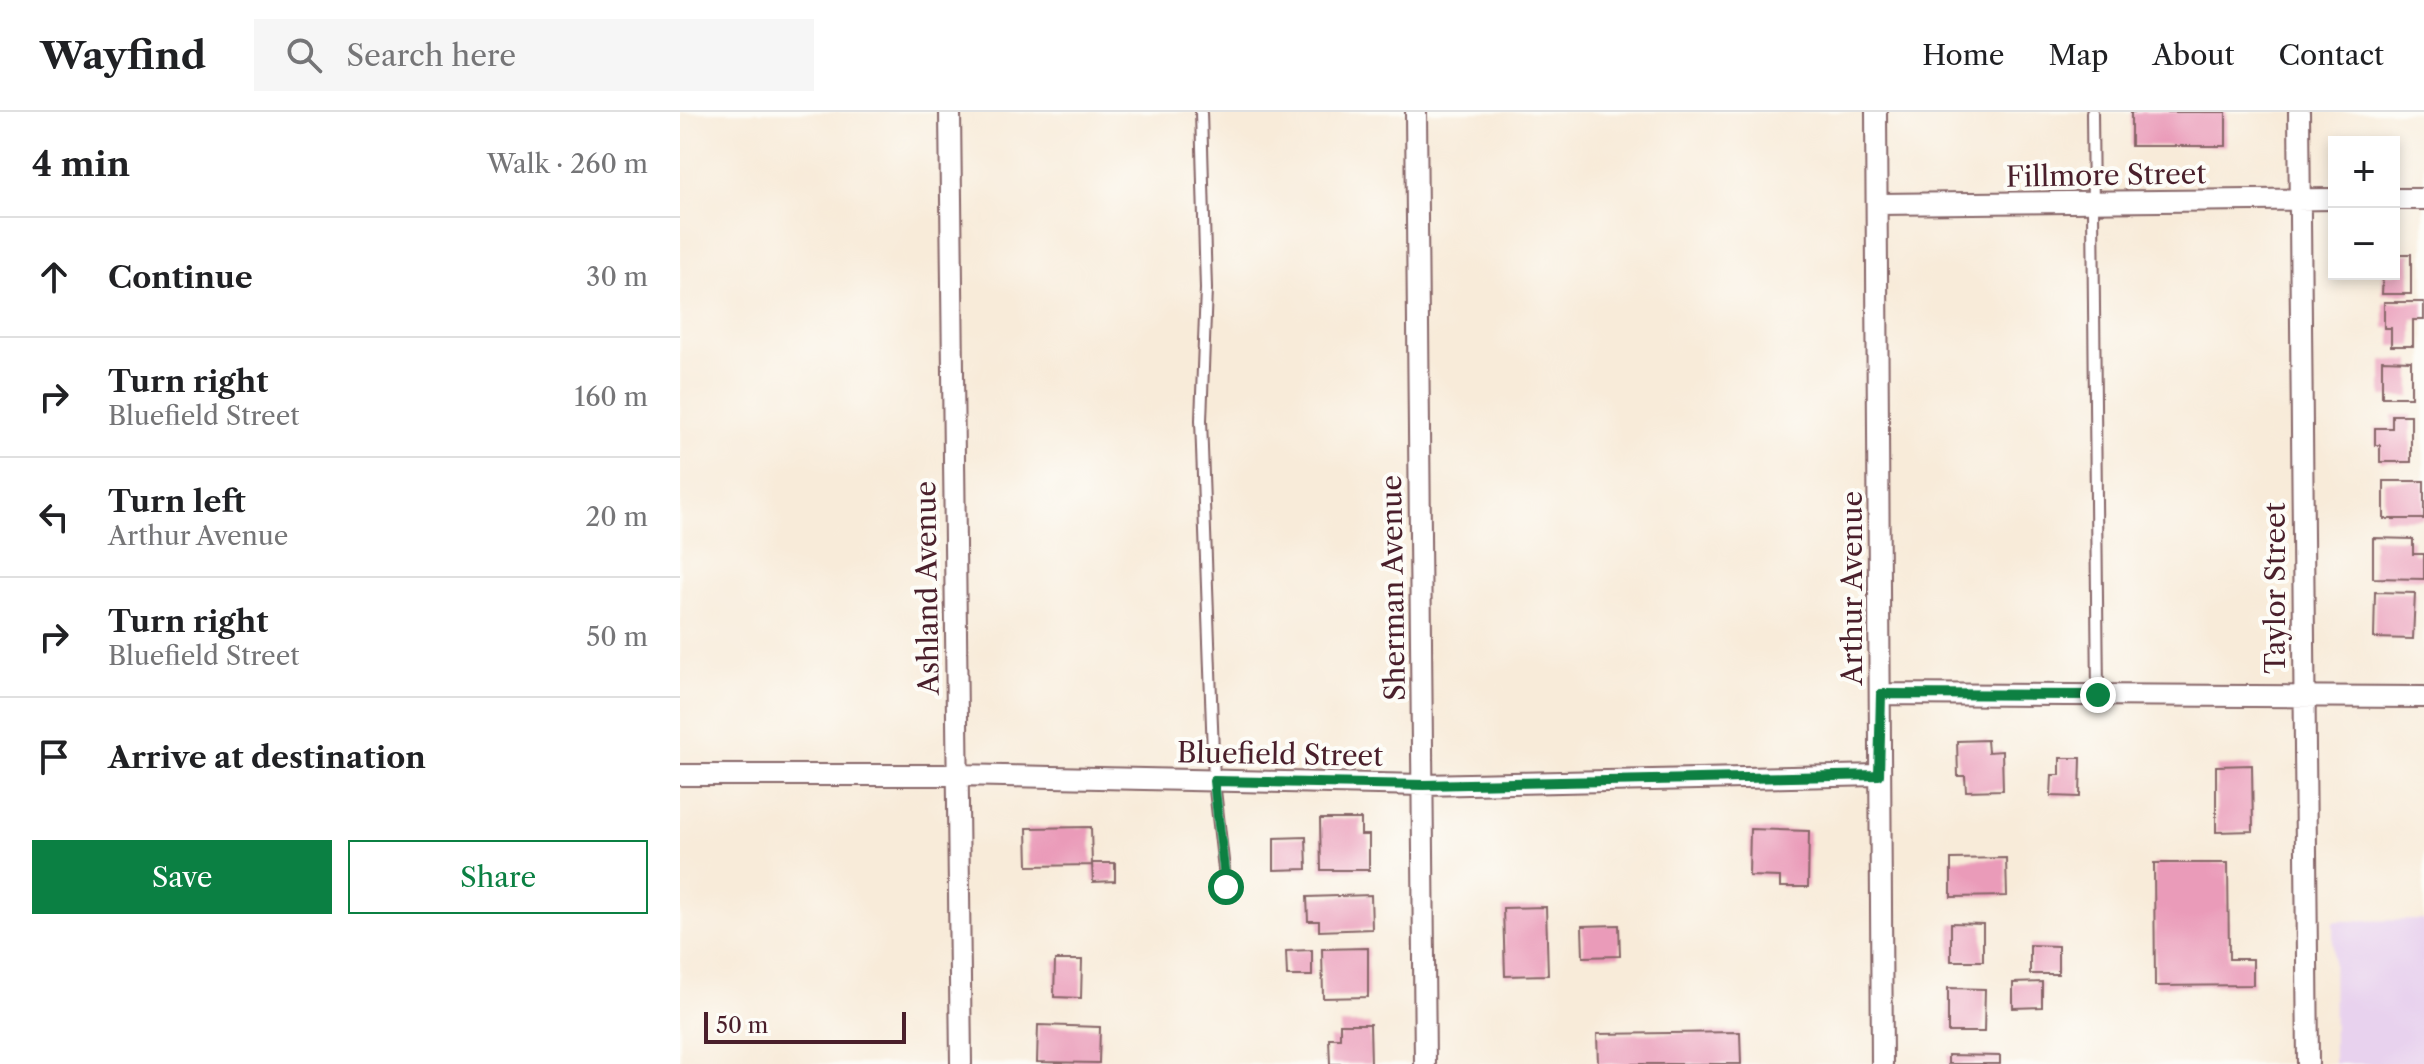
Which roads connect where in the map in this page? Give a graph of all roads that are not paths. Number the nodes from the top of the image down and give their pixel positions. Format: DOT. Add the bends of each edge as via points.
graph roads {
  1 [pos="950,112"];
  2 [pos="1201,112"];
  3 [pos="1416,112"];
  4 [pos="1876,112"];
  5 [pos="2092,112"];
  6 [pos="2299,112"];
  7 [pos="2328,199"];
  8 [pos="2400,199"];
  9 [pos="2424,199"];
  10 [pos="2300,200"];
  11 [pos="1878,204"];
  12 [pos="2092,204"];
  13 [pos="1881,694"];
  14 [pos="2098,695"];
  15 [pos="2303,695"];
  16 [pos="2424,697"];
  17 [pos="680,775"];
  18 [pos="957,775"];
  19 [pos="1879,775"];
  20 [pos="1214,781"];
  21 [pos="1424,785"];
  22 [pos="1226,887"];
  23 [pos="961,1064"];
  24 [pos="1425,1064"];
  25 [pos="1882,1064"];
  26 [pos="2308,1064"];
  1 -- 18 [label="street, Ashland Avenue"];
  2 -- 20 [label="lane" via="1206,289 1201,420"];
  3 -- 21 [label="street, Sherman Avenue"];
  4 -- 11 [label="street, Arthur Avenue"];
  5 -- 12 [label="lane"];
  6 -- 10 [label="street, Taylor Street"];
  7 -- 10 [label="street, Fillmore Street"];
  8 -- 9 [label="street"];
  10 -- 12 [label="street, Fillmore Street"];
  10 -- 15 [label="street, Taylor Street"];
  11 -- 12 [label="street, Fillmore Street"];
  11 -- 13 [label="street, Arthur Avenue"];
  12 -- 14 [label="lane"];
  13 -- 14 [label="street"];
  13 -- 19 [label="street, Arthur Avenue"];
  14 -- 15 [label="street"];
  15 -- 16 [label="street"];
  15 -- 26 [label="street, Taylor Street"];
  17 -- 18 [label="street, Bluefield Street"];
  18 -- 20 [label="street, Bluefield Street"];
  18 -- 23 [label="street, Ashland Avenue"];
  19 -- 21 [label="street, Bluefield Street"];
  19 -- 25 [label="street, Arthur Avenue"];
  20 -- 21 [label="street, Bluefield Street"];
  20 -- 22 [label="lane"];
  21 -- 24 [label="street, Sherman Avenue"];
}
